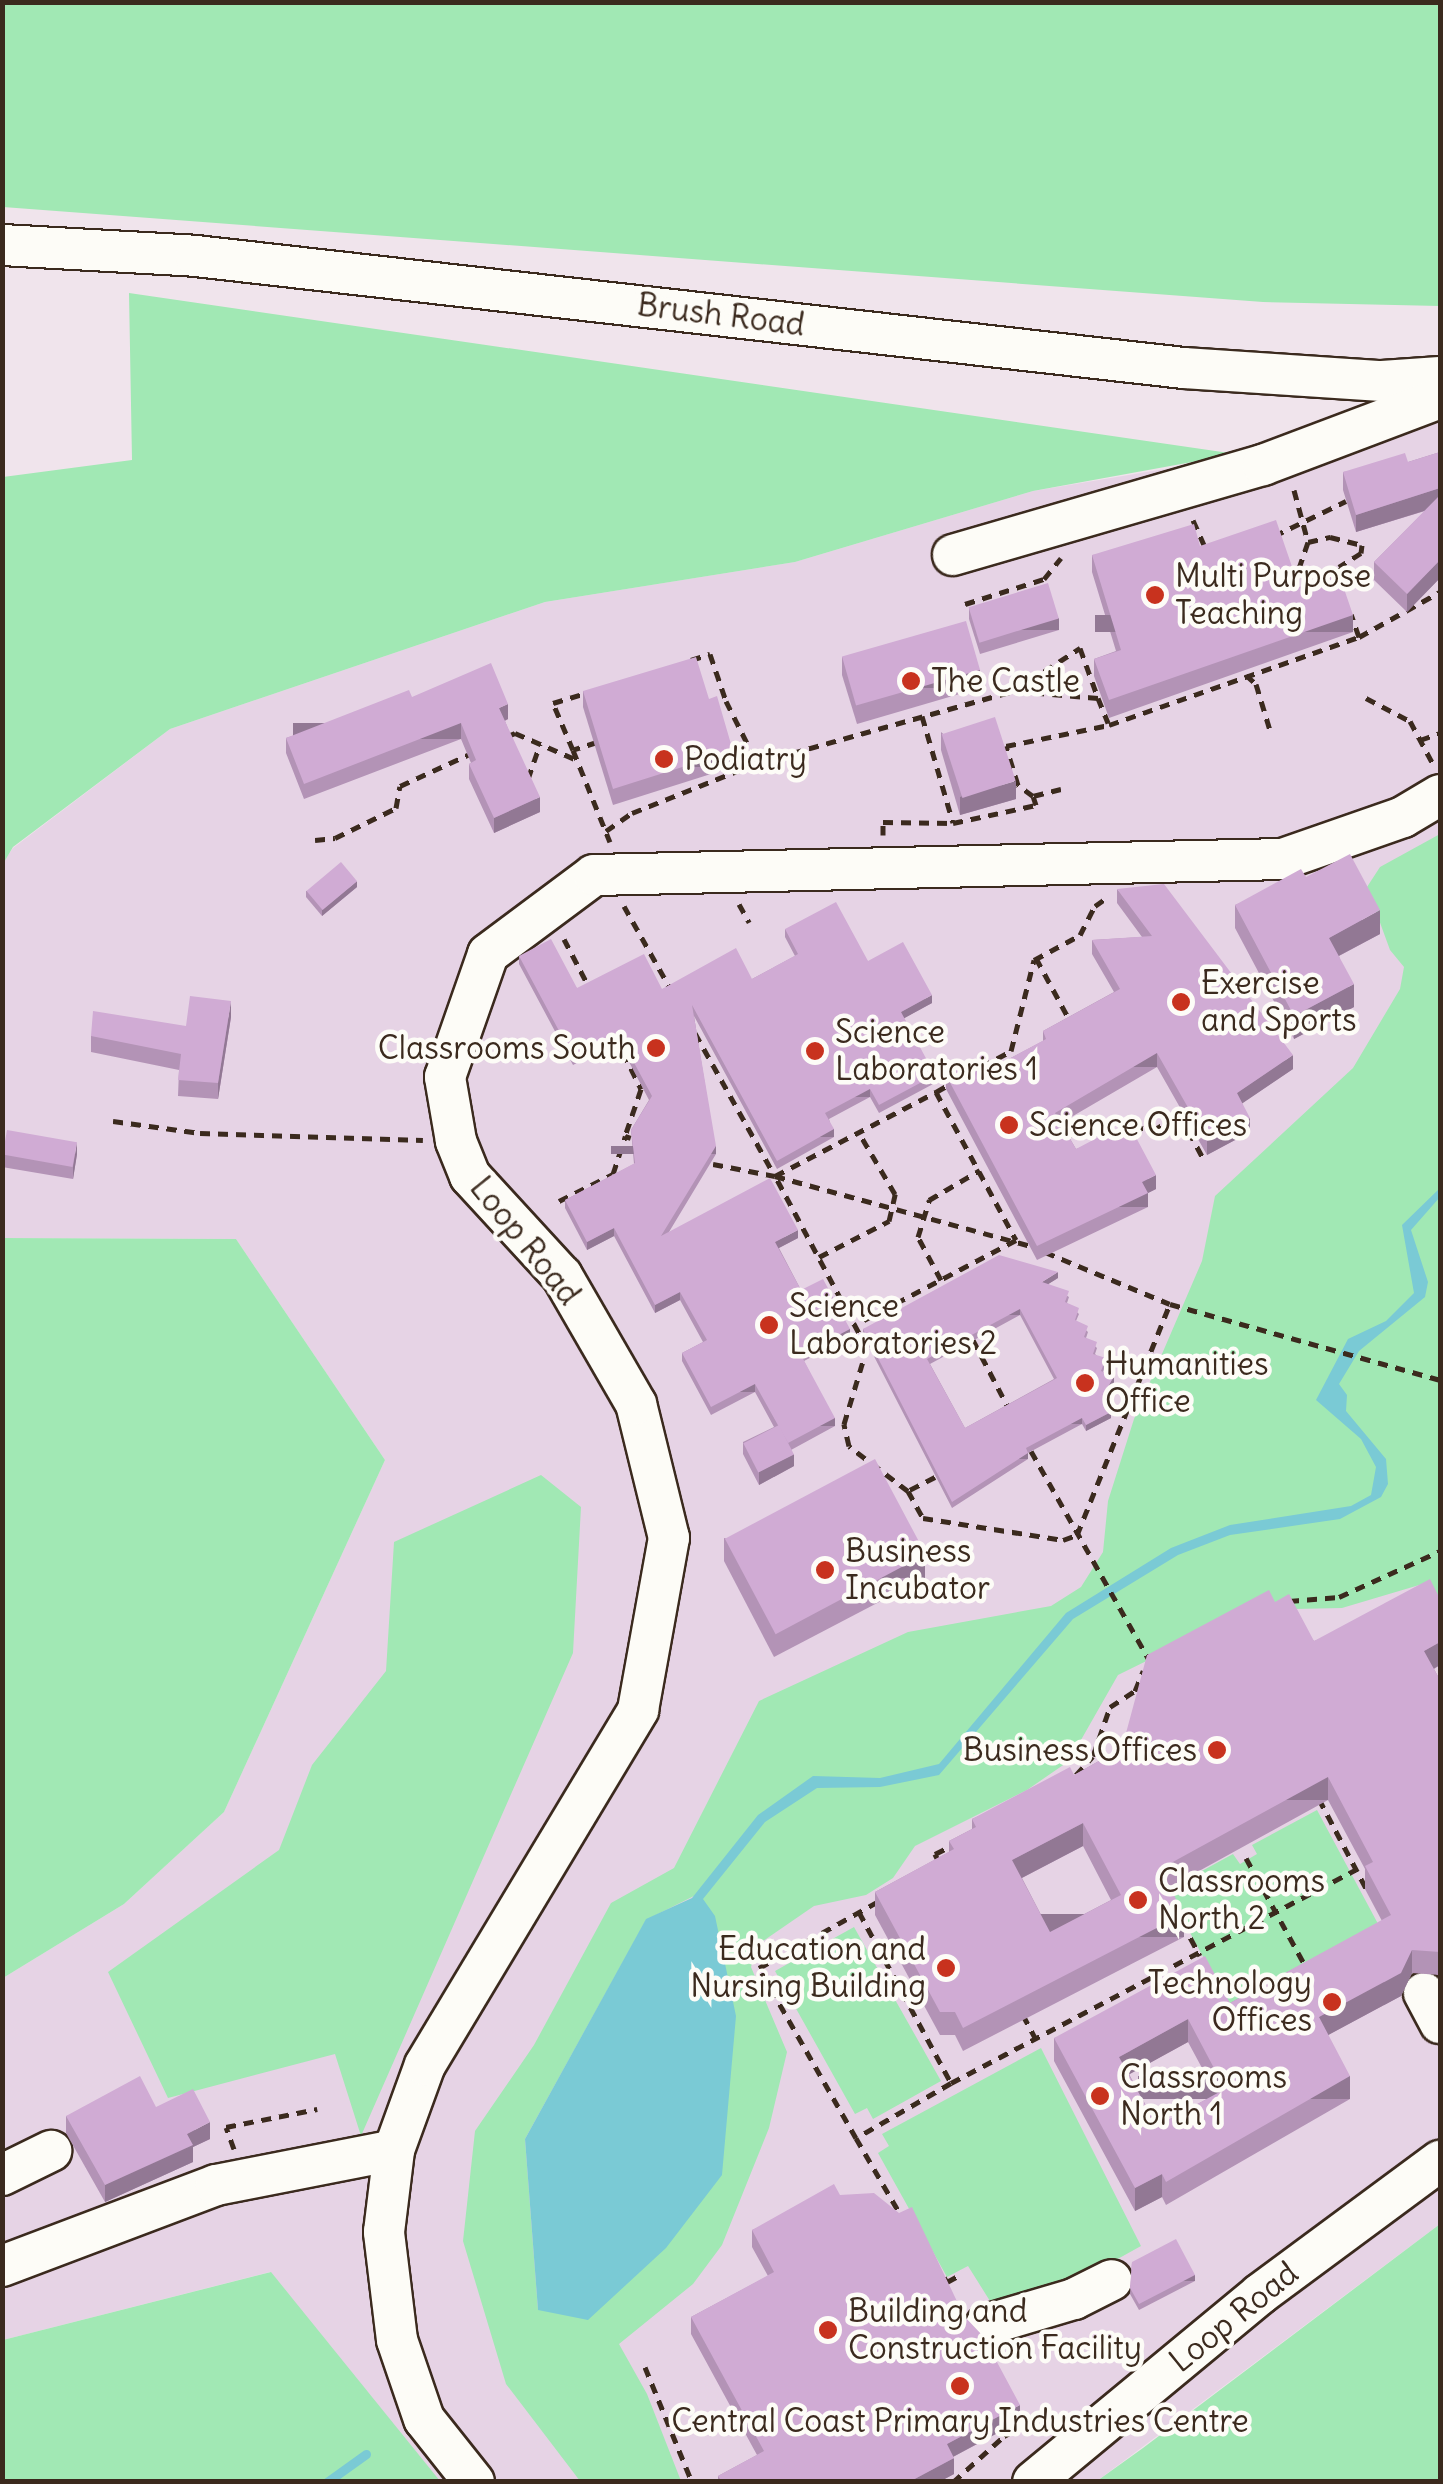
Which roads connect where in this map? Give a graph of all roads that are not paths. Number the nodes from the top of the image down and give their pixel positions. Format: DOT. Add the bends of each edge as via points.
graph roads {
  1 [pos="2,245"];
  2 [pos="1440,377"];
  3 [pos="1440,398"];
  4 [pos="953,555"];
  5 [pos="1438,782"];
  6 [pos="394,2150"];
  7 [pos="50,2152"];
  8 [pos="1440,2161"];
  9 [pos="2,2175"];
  10 [pos="2,2266"];
  11 [pos="1112,2280"];
  12 [pos="986,2325"];
  13 [pos="474,2482"];
  14 [pos="1033,2482"];
  1 -- 2 [label="street, Brush Road" via="196,256 1184,368 1382,381"];
  3 -- 4 [label="street" via="1285,458"];
  5 -- 6 [label="street, Loop Road" via="1403,817 1283,859 594,875 488,954 445,1077 456,1141 470,1176 562,1276 636,1404 669,1538 638,1710 425,2065"];
  6 -- 10 [label="street" via="246,2180"];
  6 -- 13 [label="street, Loop Road" via="384,2232 397,2340 424,2419"];
  7 -- 9 [label="street"];
  8 -- 14 [label="street, Loop Road" via="1260,2294"];
  11 -- 12 [label="street" via="1074,2299"];
}
